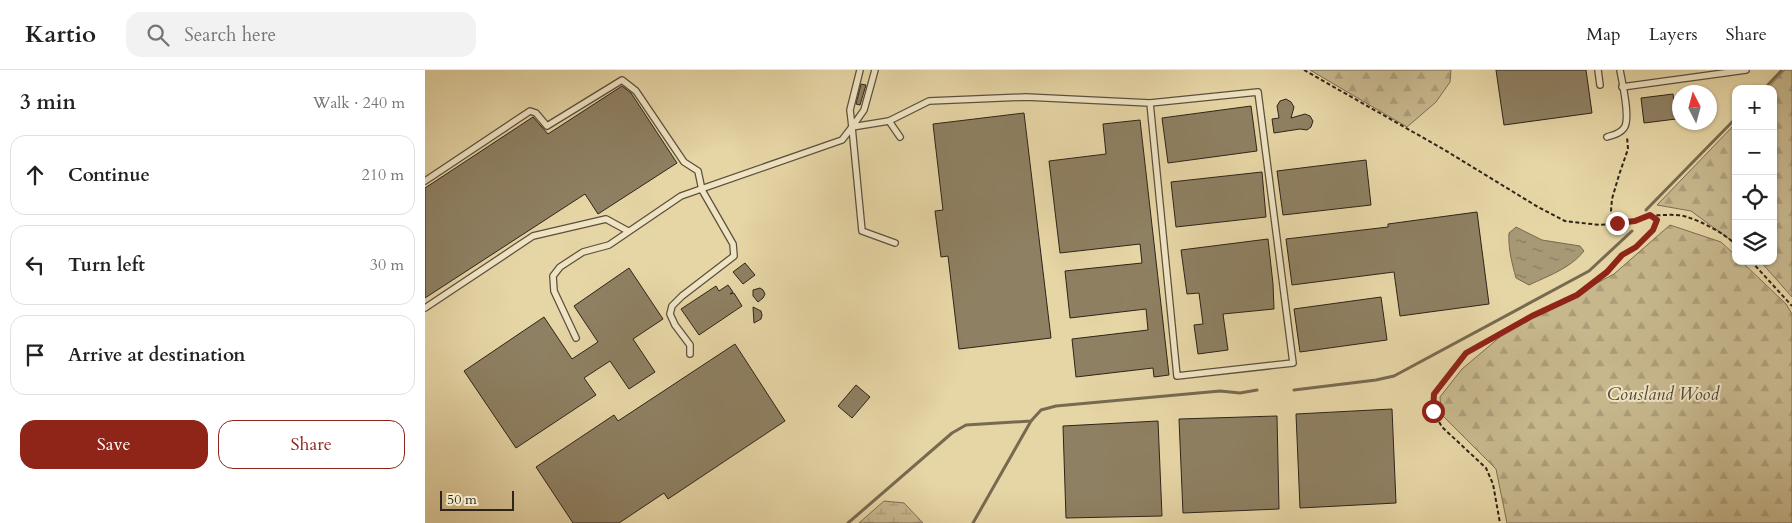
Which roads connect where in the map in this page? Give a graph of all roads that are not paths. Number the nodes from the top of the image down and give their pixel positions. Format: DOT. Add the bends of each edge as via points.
graph roads {
  1 [pos="861,70"];
  2 [pos="875,70"];
  3 [pos="1598,70"];
  4 [pos="1620,70"];
  5 [pos="1689,70"];
  6 [pos="1745,70"];
  7 [pos="1691,78"];
  8 [pos="1600,85"];
  9 [pos="1622,88"];
  10 [pos="1149,103"];
  11 [pos="889,121"];
  12 [pos="853,127"];
  13 [pos="900,137"];
  14 [pos="1607,137"];
  15 [pos="425,181"];
  16 [pos="702,190"];
  17 [pos="628,231"];
  18 [pos="895,243"];
  19 [pos="425,308"];
  20 [pos="576,338"];
  21 [pos="690,354"];
  1 -- 12 [label="lane" via="850,110"];
  2 -- 12 [label="lane" via="864,110"];
  3 -- 8 [label="lane"];
  4 -- 9 [label="lane"];
  5 -- 7 [label="lane"];
  6 -- 7 [label="lane"];
  7 -- 9 [label="lane"];
  9 -- 14 [label="lane" via="1627,118 1625,128"];
  10 -- 10 [label="lane" via="1258,92 1293,363 1177,376"];
  10 -- 11 [label="lane" via="1026,97 929,101"];
  11 -- 12 [label="lane"];
  11 -- 13 [label="lane"];
  12 -- 16 [label="lane" via="842,140"];
  12 -- 18 [label="lane" via="861,232"];
  15 -- 16 [label="lane" via="530,111 547,126 622,80 636,91 684,162 698,172"];
  16 -- 17 [label="lane" via="681,196"];
  16 -- 21 [label="lane" via="733,244 734,256 672,306 670,314 690,345"];
  17 -- 19 [label="lane" via="607,219 533,236"];
  17 -- 20 [label="lane" via="609,244 583,252 560,267 553,276 554,291"];
}
